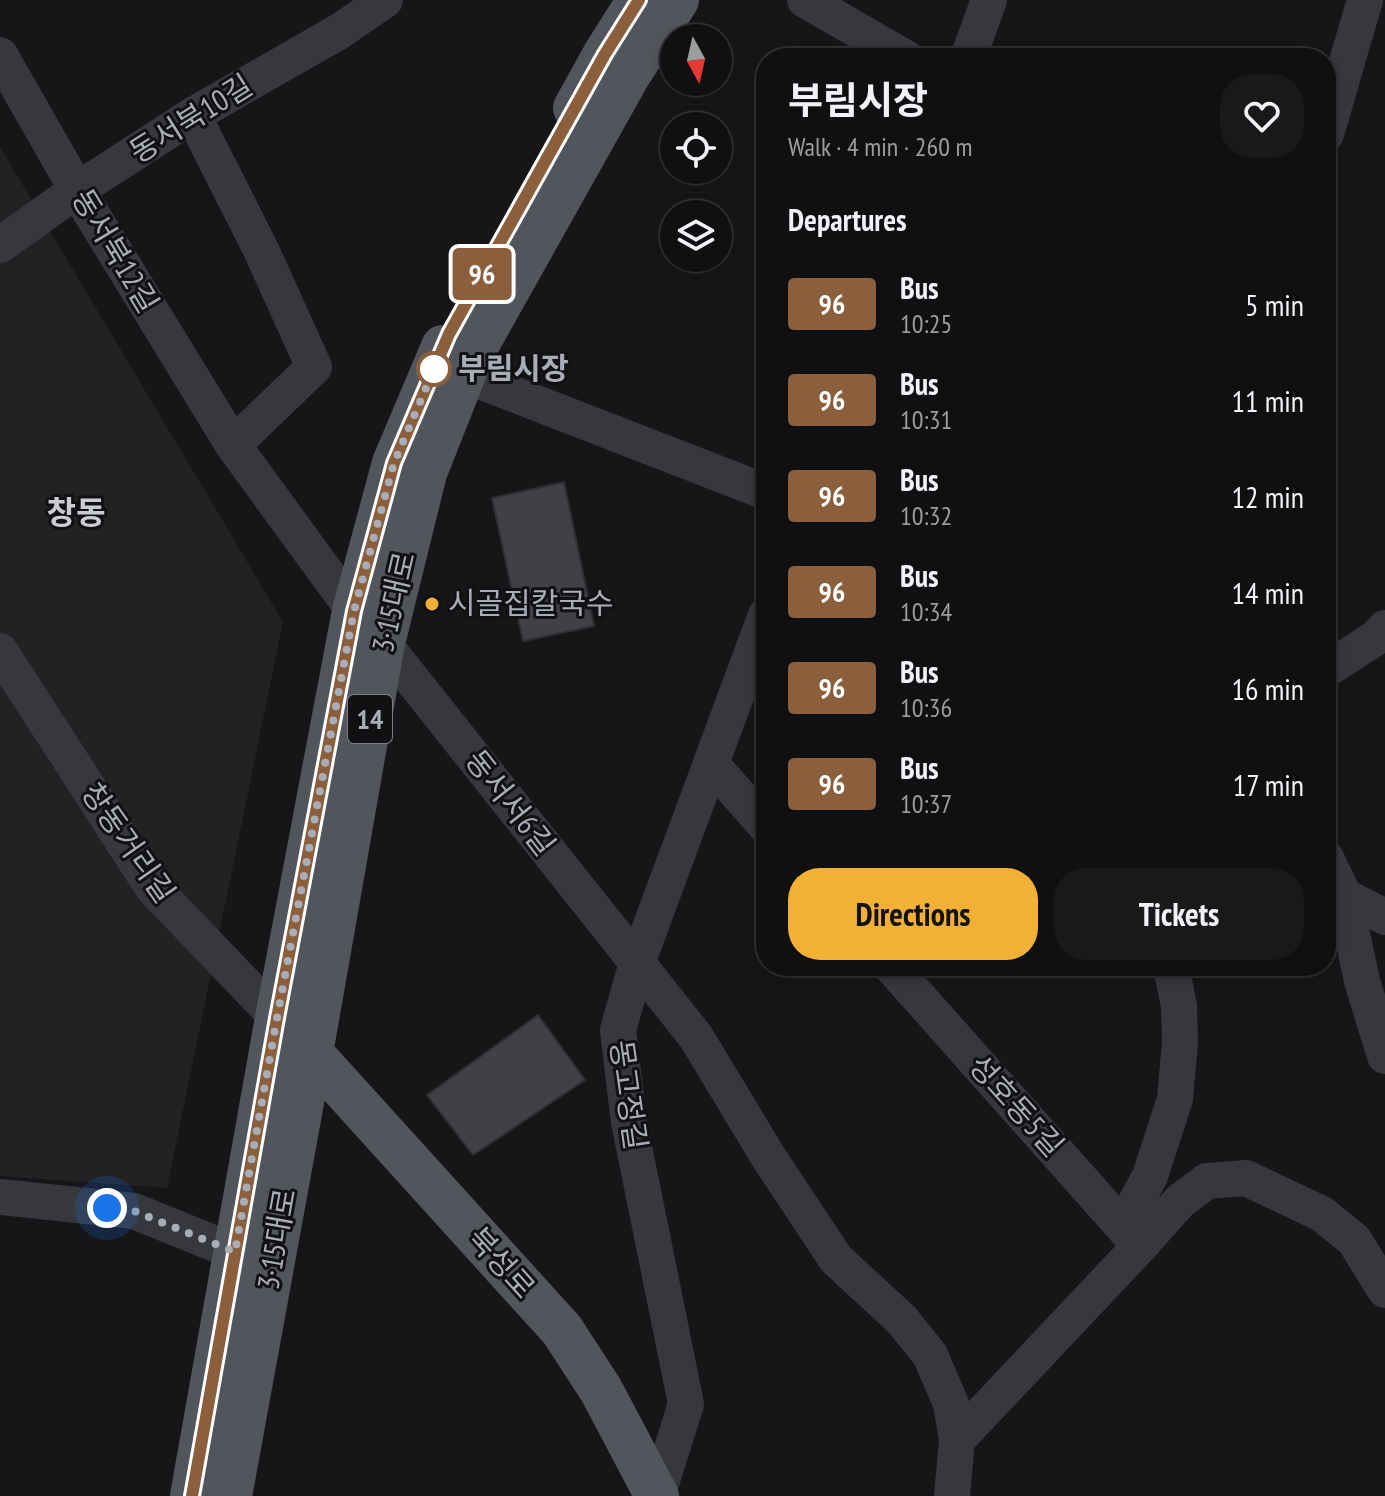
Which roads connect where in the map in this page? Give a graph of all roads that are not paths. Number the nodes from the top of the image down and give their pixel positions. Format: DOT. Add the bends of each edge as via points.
graph roads {
  1 [pos="385,0"];
  2 [pos="639,0"];
  3 [pos="677,0"];
  4 [pos="805,0"];
  5 [pos="989,0"];
  6 [pos="1365,0"];
  7 [pos="340,16"];
  8 [pos="889,48"];
  9 [pos="972,48"];
  10 [pos="0,55"];
  11 [pos="1336,100"];
  12 [pos="193,115"];
  13 [pos="77,190"];
  14 [pos="0,245"];
  15 [pos="464,375"];
  16 [pos="233,445"];
  17 [pos="756,488"];
  18 [pos="354,611"];
  19 [pos="1385,628"];
  20 [pos="383,643"];
  21 [pos="756,643"];
  22 [pos="0,651"];
  23 [pos="1336,664"];
  24 [pos="712,765"];
  25 [pos="756,815"];
  26 [pos="1336,879"];
  27 [pos="1344,896"];
  28 [pos="1385,917"];
  29 [pos="637,963"];
  30 [pos="900,976"];
  31 [pos="1173,976"];
  32 [pos="277,1018"];
  33 [pos="311,1053"];
  34 [pos="1385,1056"];
  35 [pos="0,1197"];
  36 [pos="1132,1236"];
  37 [pos="235,1252"];
  38 [pos="1385,1290"];
  39 [pos="957,1440"];
  40 [pos="192,1496"];
  41 [pos="230,1496"];
  42 [pos="657,1496"];
  43 [pos="952,1496"];
  1 -- 7 [label="street, 동서북10길"];
  2 -- 18 [label="main road, 3·15대로 / 14" via="449,334 394,463"];
  3 -- 15 [label="main road, 3·15대로 / 14" via="629,74"];
  4 -- 8 [label="street"];
  5 -- 9 [label="street"];
  6 -- 11 [label="street"];
  7 -- 12 [label="street, 동서북10길"];
  10 -- 13 [label="street, 동서북12길"];
  12 -- 13 [label="street, 동서북10길"];
  12 -- 16 [label="street" via="314,367"];
  13 -- 14 [label="street, 동서북10길"];
  13 -- 16 [label="street, 동서북12길"];
  15 -- 17 [label="street"];
  15 -- 20 [label="main road, 3·15대로 / 14" via="425,473"];
  16 -- 18 [label="street, 동서북12길"];
  18 -- 32 [label="main road, 3·15대로 / 14"];
  19 -- 23 [label="street"];
  20 -- 29 [label="street, 동서서6길"];
  20 -- 33 [label="main road, 3·15대로 / 14"];
  21 -- 24 [label="street, 몽고정길"];
  22 -- 32 [label="street, 창동거리길" via="153,888"];
  24 -- 25 [label="street"];
  24 -- 29 [label="street, 몽고정길"];
  26 -- 27 [label="street"];
  27 -- 28 [label="street"];
  27 -- 34 [label="street"];
  29 -- 39 [label="street, 동서서6길" via="696,1037 836,1259 902,1320 930,1355 951,1404"];
  29 -- 42 [label="street, 몽고정길" via="618,1030 629,1122 686,1404"];
  30 -- 36 [label="street, 성호동5길"];
  31 -- 36 [label="street" via="1180,1042 1175,1099"];
  32 -- 33 [label="street, 창동거리길"];
  32 -- 37 [label="main road, 3·15대로 / 14"];
  33 -- 41 [label="main road, 3·15대로 / 14"];
  33 -- 42 [label="main road, 북성로" via="562,1330 601,1390"];
  35 -- 37 [label="street" via="134,1211"];
  36 -- 38 [label="street" via="1207,1181 1246,1178 1322,1214 1344,1231"];
  36 -- 39 [label="street"];
  37 -- 40 [label="main road, 3·15대로 / 14"];
  39 -- 43 [label="street, 동서서6길"];
}
